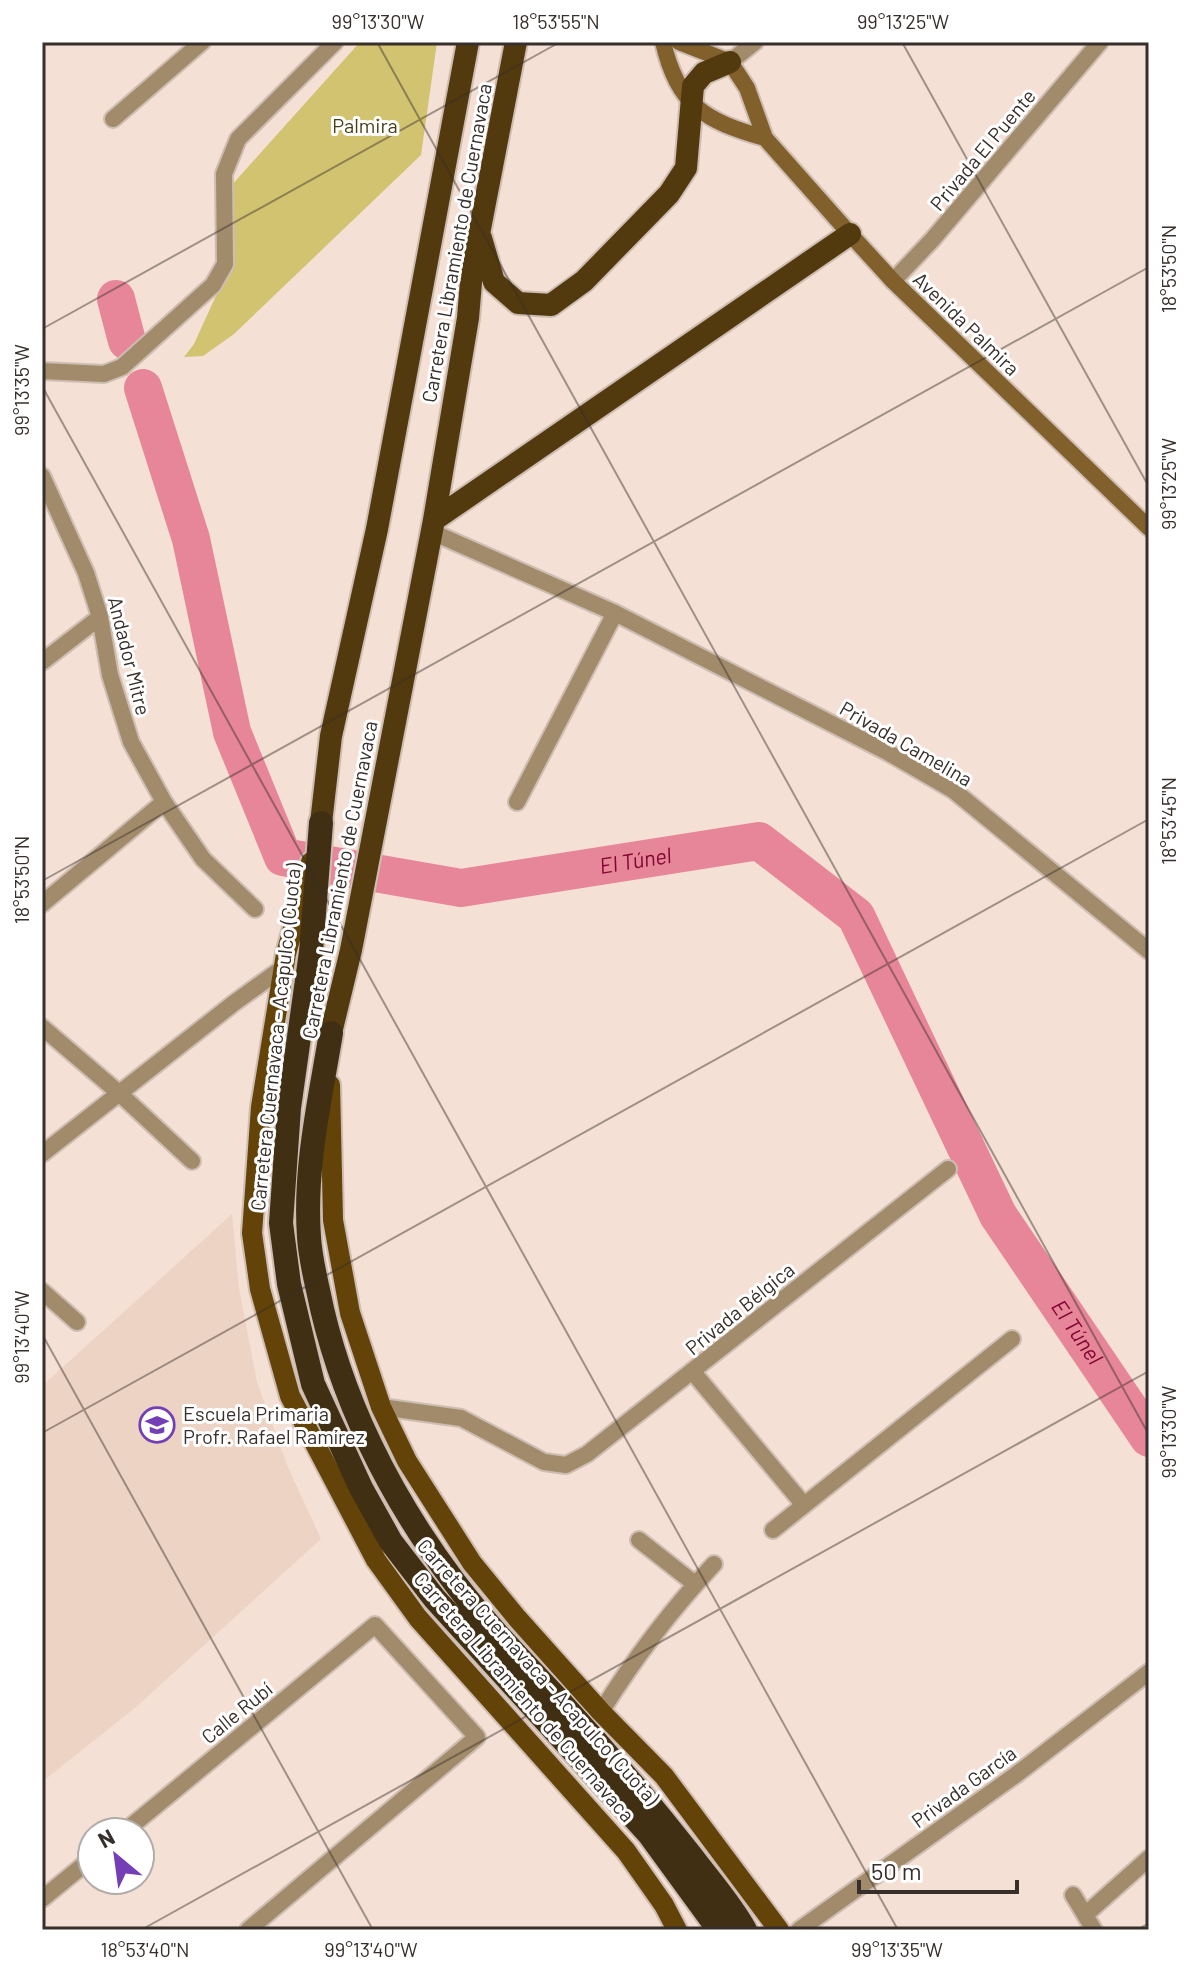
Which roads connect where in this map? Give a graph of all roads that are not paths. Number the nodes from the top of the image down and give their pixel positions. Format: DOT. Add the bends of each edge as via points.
graph roads {
  1 [pos="202,42"];
  2 [pos="335,42"];
  3 [pos="468,42"];
  4 [pos="516,42"];
  5 [pos="663,42"];
  6 [pos="679,42"];
  7 [pos="755,42"];
  8 [pos="1100,42"];
  9 [pos="730,62"];
  10 [pos="693,104"];
  11 [pos="113,119"];
  12 [pos="765,138"];
  13 [pos="480,234"];
  14 [pos="850,234"];
  15 [pos="893,281"];
  16 [pos="42,371"];
  17 [pos="42,476"];
  18 [pos="433,526"];
  19 [pos="1149,528"];
  20 [pos="615,613"];
  21 [pos="100,617"];
  22 [pos="42,662"];
  23 [pos="164,802"];
  24 [pos="517,802"];
  25 [pos="321,823"];
  26 [pos="42,904"];
  27 [pos="255,909"];
  28 [pos="1149,951"];
  29 [pos="285,960"];
  30 [pos="42,1027"];
  31 [pos="331,1033"];
  32 [pos="119,1093"];
  33 [pos="42,1154"];
  34 [pos="192,1161"];
  35 [pos="948,1169"];
  36 [pos="42,1291"];
  37 [pos="77,1322"];
  38 [pos="1012,1339"];
  39 [pos="692,1371"];
  40 [pos="381,1407"];
  41 [pos="804,1505"];
  42 [pos="773,1530"];
  43 [pos="639,1540"];
  44 [pos="714,1564"];
  45 [pos="695,1584"];
  46 [pos="1149,1672"];
  47 [pos="601,1712"];
  48 [pos="143,1816"];
  49 [pos="1149,1858"];
  50 [pos="681,1860"];
  51 [pos="76,1871"];
  52 [pos="1073,1895"];
  53 [pos="42,1899"];
  54 [pos="1085,1915"];
  55 [pos="248,1930"];
  56 [pos="677,1930"];
  57 [pos="719,1930"];
  58 [pos="745,1930"];
  59 [pos="779,1930"];
  60 [pos="799,1930"];
  61 [pos="1094,1930"];
  1 -- 11 [label="street"];
  2 -- 16 [label="street" via="238,139 224,174 225,264 213,285 122,367 104,374"];
  3 -- 25 [label="highway, Carretera Libramiento de Cuernavaca" via="331,736"];
  4 -- 13 [label="highway, Carretera Libramiento de Cuernavaca"];
  5 -- 10 [label="main road" via="676,81"];
  6 -- 9 [label="main road"];
  7 -- 9 [label="street"];
  8 -- 15 [label="street, Privada El Puente"];
  9 -- 10 [label="highway" via="697,79"];
  9 -- 12 [label="main road, Avenida Palmira" via="751,96"];
  10 -- 12 [label="main road" via="714,121"];
  10 -- 13 [label="highway" via="686,168 669,194 584,281 551,305 518,303 494,282"];
  12 -- 14 [label="main road, Avenida Palmira"];
  13 -- 18 [label="highway, Carretera Libramiento de Cuernavaca"];
  14 -- 15 [label="main road, Avenida Palmira"];
  14 -- 18 [label="highway"];
  15 -- 19 [label="main road, Avenida Palmira"];
  17 -- 21 [label="street, Andador Mitre"];
  18 -- 20 [label="street, Privada Camelina"];
  18 -- 31 [label="highway, Carretera Libramiento de Cuernavaca"];
  20 -- 24 [label="street"];
  20 -- 28 [label="street, Privada Camelina" via="953,790"];
  21 -- 22 [label="street"];
  21 -- 23 [label="street, Andador Mitre" via="110,675 131,742"];
  23 -- 26 [label="street"];
  23 -- 27 [label="street, Andador Mitre" via="203,859"];
  25 -- 29 [label="main road, Carretera Libramiento de Cuernavaca"];
  25 -- 50 [label="highway, Carretera Cuernavaca - Acapulco (Cuota)" via="281,1223 298,1330 313,1384 391,1542 435,1599 649,1834"];
  29 -- 32 [label="street"];
  29 -- 56 [label="main road, Carretera Libramiento de Cuernavaca" via="261,1107 252,1233 260,1289 290,1396 376,1560 418,1618 626,1851"];
  30 -- 32 [label="street"];
  31 -- 40 [label="main road, Carretera Libramiento de Cuernavaca" via="333,1220 350,1313"];
  31 -- 50 [label="highway, Carretera Cuernavaca - Acapulco (Cuota)" via="308,1190 308,1234 322,1316 354,1409 398,1496 455,1584 627,1774"];
  32 -- 33 [label="street"];
  32 -- 34 [label="street"];
  35 -- 39 [label="street, Privada Bélgica"];
  36 -- 37 [label="street"];
  38 -- 41 [label="street"];
  39 -- 40 [label="street" via="566,1465 544,1462 461,1418"];
  39 -- 41 [label="street, Privada Bélgica"];
  40 -- 47 [label="main road, Carretera Libramiento de Cuernavaca" via="407,1461 472,1563"];
  41 -- 42 [label="street"];
  43 -- 45 [label="street"];
  44 -- 45 [label="street"];
  45 -- 47 [label="street" via="638,1653"];
  46 -- 60 [label="street, Privada García"];
  47 -- 59 [label="main road, Carretera Libramiento de Cuernavaca" via="664,1776"];
  48 -- 55 [label="street, Calle Rubí" via="375,1625 477,1737"];
  49 -- 54 [label="street"];
  50 -- 57 [label="highway, Carretera Cuernavaca - Acapulco (Cuota)"];
  50 -- 58 [label="highway, Carretera Cuernavaca - Acapulco (Cuota)" via="733,1908"];
  51 -- 53 [label="street"];
  52 -- 54 [label="street"];
  54 -- 61 [label="street"];
}
